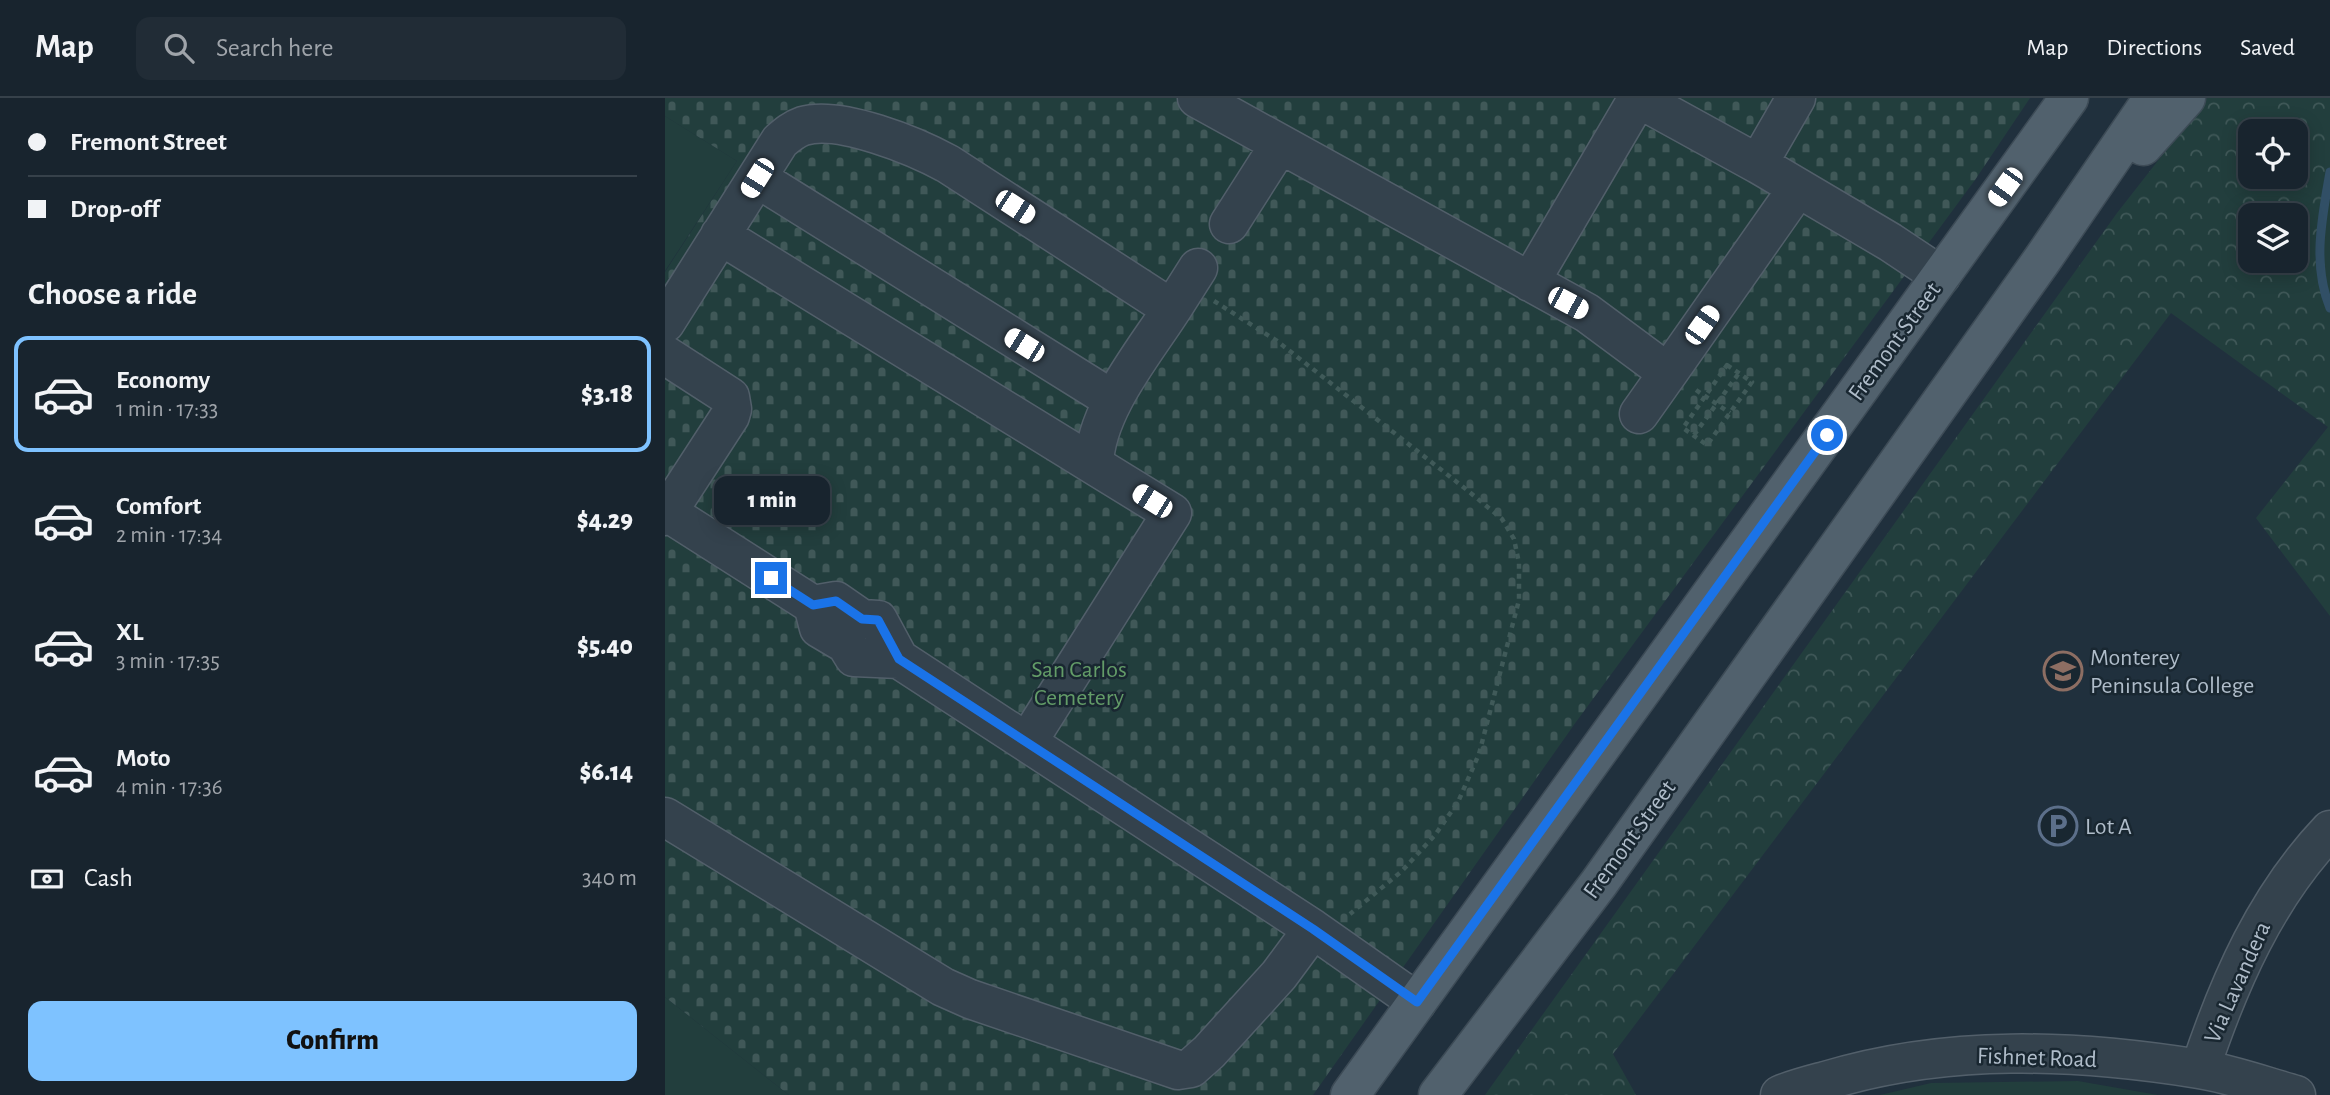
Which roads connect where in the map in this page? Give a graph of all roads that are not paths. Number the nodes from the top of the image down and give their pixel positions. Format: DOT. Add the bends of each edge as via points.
graph roads {
  1 [pos="1197,98"];
  2 [pos="1638,98"];
  3 [pos="1796,98"];
  4 [pos="2069,98"];
  5 [pos="2153,98"];
  6 [pos="2186,98"];
  7 [pos="1683,109"];
  8 [pos="1280,144"];
  9 [pos="1758,164"];
  10 [pos="757,178"];
  11 [pos="1797,189"];
  12 [pos="1229,225"];
  13 [pos="720,235"];
  14 [pos="2042,260"];
  15 [pos="1941,276"];
  16 [pos="1530,282"];
  17 [pos="665,323"];
  18 [pos="665,355"];
  19 [pos="1669,372"];
  20 [pos="1113,400"];
  21 [pos="1639,414"];
  22 [pos="1094,465"];
  23 [pos="666,514"];
  24 [pos="1028,741"];
  25 [pos="665,817"];
  26 [pos="2330,830"];
  27 [pos="1317,931"];
  28 [pos="1417,1002"];
  29 [pos="1387,1044"];
  30 [pos="2200,1069"];
  31 [pos="1350,1095"];
  32 [pos="1387,1095"];
  33 [pos="1439,1095"];
  34 [pos="1780,1095"];
  35 [pos="2296,1095"];
  1 -- 8 [label="street"];
  2 -- 7 [label="street"];
  2 -- 16 [label="street"];
  3 -- 9 [label="street"];
  4 -- 15 [label="main road, Fremont Street"];
  5 -- 14 [label="main road, Fremont Street"];
  6 -- 14 [label="main road"];
  7 -- 9 [label="street"];
  8 -- 12 [label="street"];
  8 -- 16 [label="street"];
  9 -- 11 [label="street"];
  10 -- 13 [label="street"];
  10 -- 20 [label="street"];
  10 -- 20 [label="street" via="780,141 804,126 845,127 896,139 1186,287"];
  11 -- 15 [label="street"];
  11 -- 19 [label="street"];
  13 -- 17 [label="street"];
  13 -- 22 [label="street"];
  14 -- 33 [label="main road, Fremont Street" via="1599,883"];
  15 -- 28 [label="main road, Fremont Street"];
  16 -- 19 [label="street" via="1587,313"];
  18 -- 23 [label="street" via="730,397 732,409"];
  19 -- 21 [label="street"];
  20 -- 22 [label="street" via="1098,432"];
  22 -- 24 [label="street" via="1172,513"];
  23 -- 24 [label="street" via="813,605 836,601 862,619 878,620 899,659"];
  24 -- 27 [label="street"];
  25 -- 27 [label="street" via="943,987 1178,1070 1191,1068 1209,1052"];
  26 -- 30 [label="street, Via Lavandera" via="2277,896 2252,938"];
  27 -- 28 [label="street"];
  28 -- 29 [label="main road, Fremont Street"];
  29 -- 31 [label="main road, Fremont Street"];
  29 -- 32 [label="main road"];
  30 -- 34 [label="street, Fishnet Road" via="2081,1055 1963,1055 1916,1059 1851,1073"];
  30 -- 35 [label="street, Fishnet Road"];
}
